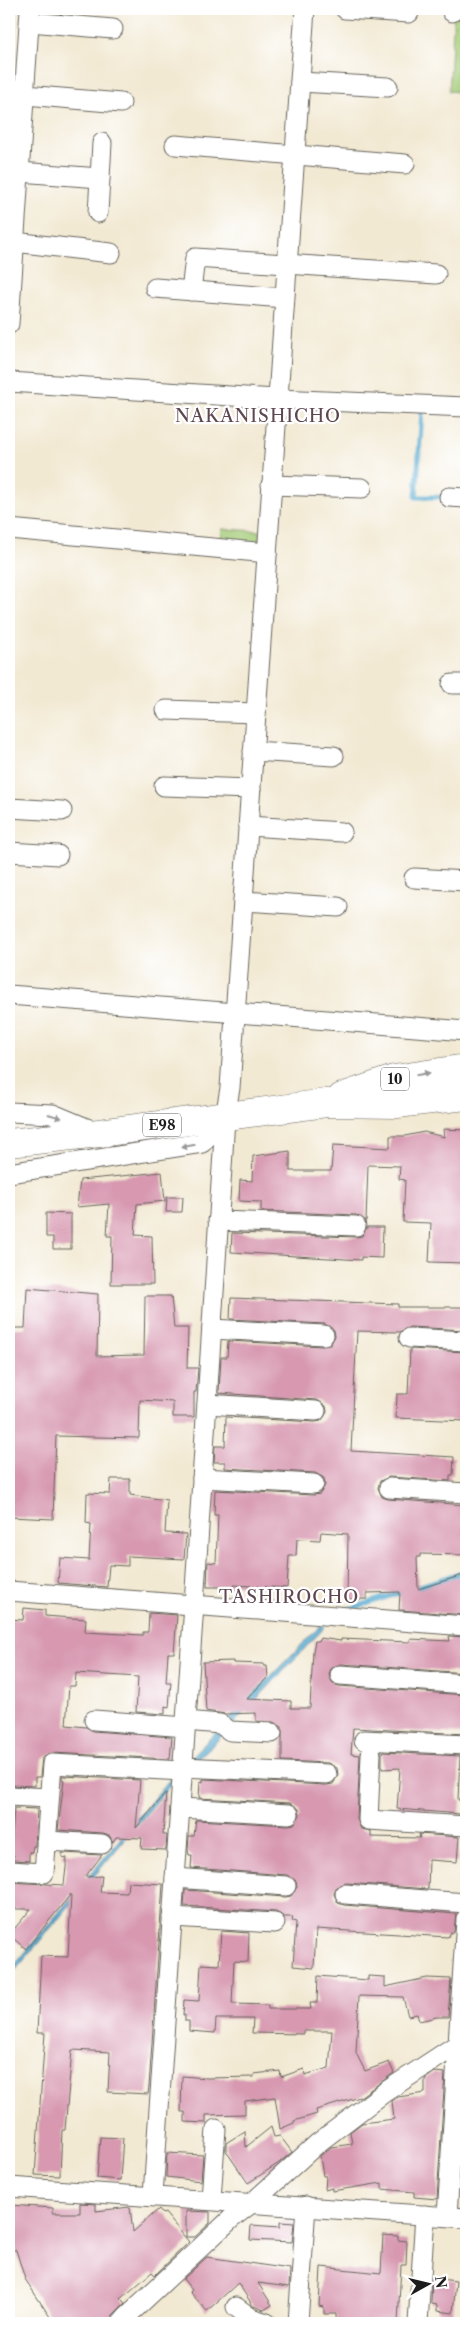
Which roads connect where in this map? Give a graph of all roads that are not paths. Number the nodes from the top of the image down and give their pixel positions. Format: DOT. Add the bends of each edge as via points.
graph roads {
  1 [pos="304,9"];
  2 [pos="345,9"];
  3 [pos="409,13"];
  4 [pos="30,15"];
  5 [pos="113,29"];
  6 [pos="300,82"];
  7 [pos="388,87"];
  8 [pos="25,95"];
  9 [pos="121,104"];
  10 [pos="102,143"];
  11 [pos="175,145"];
  12 [pos="294,156"];
  13 [pos="405,164"];
  14 [pos="19,172"];
  15 [pos="100,178"];
  16 [pos="98,213"];
  17 [pos="14,242"];
  18 [pos="111,252"];
  19 [pos="287,263"];
  20 [pos="436,274"];
  21 [pos="10,285"];
  22 [pos="155,288"];
  23 [pos="191,291"];
  24 [pos="284,298"];
  25 [pos="9,324"];
  26 [pos="9,382"];
  27 [pos="277,399"];
  28 [pos="466,407"];
  29 [pos="271,485"];
  30 [pos="362,488"];
  31 [pos="9,529"];
  32 [pos="267,554"];
  33 [pos="166,710"];
  34 [pos="256,713"];
  35 [pos="253,751"];
  36 [pos="334,756"];
  37 [pos="164,786"];
  38 [pos="251,789"];
  39 [pos="9,808"];
  40 [pos="62,811"];
  41 [pos="248,826"];
  42 [pos="342,832"];
  43 [pos="9,852"];
  44 [pos="58,855"];
  45 [pos="414,878"];
  46 [pos="466,881"];
  47 [pos="243,901"];
  48 [pos="338,906"];
  49 [pos="9,995"];
  50 [pos="236,1014"];
  51 [pos="466,1031"];
  52 [pos="466,1068"];
  53 [pos="466,1096"];
  54 [pos="326,1102"];
  55 [pos="9,1112"];
  56 [pos="225,1117"];
  57 [pos="99,1134"];
  58 [pos="9,1143"];
  59 [pos="9,1173"];
  60 [pos="218,1220"];
  61 [pos="356,1226"];
  62 [pos="212,1329"];
  63 [pos="324,1334"];
  64 [pos="409,1338"];
  65 [pos="466,1341"];
  66 [pos="207,1404"];
  67 [pos="316,1411"];
  68 [pos="202,1478"];
  69 [pos="314,1484"];
  70 [pos="389,1488"];
  71 [pos="466,1493"];
  72 [pos="9,1591"];
  73 [pos="194,1605"];
  74 [pos="466,1626"];
  75 [pos="340,1675"];
  76 [pos="466,1684"];
  77 [pos="94,1720"];
  78 [pos="186,1724"];
  79 [pos="272,1733"];
  80 [pos="466,1745"];
  81 [pos="183,1769"];
  82 [pos="327,1774"];
  83 [pos="9,1796"];
  84 [pos="49,1798"];
  85 [pos="180,1808"];
  86 [pos="289,1814"];
  87 [pos="466,1826"];
  88 [pos="46,1841"];
  89 [pos="102,1844"];
  90 [pos="9,1871"];
  91 [pos="175,1878"];
  92 [pos="286,1886"];
  93 [pos="345,1894"];
  94 [pos="466,1902"];
  95 [pos="172,1917"];
  96 [pos="466,1919"];
  97 [pos="275,1923"];
  98 [pos="466,1941"];
  99 [pos="458,2044"];
  100 [pos="216,2129"];
  101 [pos="9,2187"];
  102 [pos="153,2195"];
  103 [pos="211,2200"];
  104 [pos="253,2202"];
  105 [pos="306,2206"];
  106 [pos="425,2215"];
  107 [pos="447,2216"];
  108 [pos="466,2218"];
  109 [pos="236,2307"];
  110 [pos="121,2323"];
  111 [pos="267,2323"];
  112 [pos="298,2323"];
  113 [pos="418,2323"];
  1 -- 6 [label="street"];
  2 -- 3 [label="street"];
  4 -- 5 [label="street"];
  4 -- 8 [label="street"];
  6 -- 7 [label="street"];
  6 -- 12 [label="street"];
  8 -- 9 [label="street"];
  8 -- 14 [label="street"];
  10 -- 15 [label="street"];
  11 -- 12 [label="street"];
  12 -- 13 [label="street"];
  12 -- 19 [label="street"];
  14 -- 15 [label="street"];
  14 -- 17 [label="street"];
  15 -- 16 [label="street"];
  17 -- 18 [label="street"];
  17 -- 21 [label="street"];
  19 -- 20 [label="street"];
  19 -- 23 [label="street" via="195,258"];
  19 -- 24 [label="street"];
  21 -- 25 [label="street"];
  22 -- 23 [label="street"];
  23 -- 24 [label="street"];
  24 -- 27 [label="street"];
  26 -- 27 [label="street"];
  27 -- 28 [label="street"];
  27 -- 29 [label="street"];
  29 -- 30 [label="street"];
  29 -- 32 [label="street"];
  31 -- 32 [label="street"];
  32 -- 34 [label="street"];
  33 -- 34 [label="street"];
  34 -- 35 [label="street"];
  35 -- 36 [label="street"];
  35 -- 38 [label="street"];
  37 -- 38 [label="street"];
  38 -- 41 [label="street"];
  39 -- 40 [label="street"];
  41 -- 42 [label="street"];
  41 -- 47 [label="street"];
  43 -- 44 [label="street"];
  45 -- 46 [label="street"];
  47 -- 48 [label="street"];
  47 -- 50 [label="street"];
  49 -- 50 [label="street"];
  50 -- 51 [label="street"];
  50 -- 56 [label="street"];
  54 -- 52 [label="main road, 10, one-way" via="394,1079"];
  53 -- 54 [label="main road, 10" via="397,1104"];
  54 -- 56 [label="main road, E98"];
  55 -- 57 [label="street, one-way" via="53,1114"];
  56 -- 57 [label="main road, E98"];
  56 -- 59 [label="street, one-way" via="202,1143"];
  56 -- 60 [label="street"];
  57 -- 58 [label="main road, E98"];
  60 -- 61 [label="street"];
  60 -- 62 [label="street"];
  62 -- 63 [label="street"];
  62 -- 66 [label="street"];
  64 -- 65 [label="street"];
  66 -- 67 [label="street"];
  66 -- 68 [label="street"];
  68 -- 69 [label="street"];
  68 -- 73 [label="street"];
  70 -- 71 [label="street"];
  72 -- 73 [label="street"];
  73 -- 74 [label="street"];
  73 -- 78 [label="street"];
  75 -- 76 [label="street"];
  77 -- 78 [label="street"];
  78 -- 79 [label="street" via="220,1724 230,1731"];
  78 -- 81 [label="street"];
  80 -- 87 [label="street" via="368,1747 368,1820"];
  81 -- 82 [label="street"];
  81 -- 84 [label="street" via="52,1764"];
  81 -- 85 [label="street"];
  83 -- 84 [label="street"];
  84 -- 88 [label="street"];
  85 -- 86 [label="street"];
  85 -- 91 [label="street"];
  88 -- 89 [label="street"];
  88 -- 90 [label="street" via="44,1873"];
  91 -- 92 [label="street"];
  91 -- 95 [label="street"];
  93 -- 94 [label="street"];
  95 -- 97 [label="street"];
  95 -- 102 [label="street"];
  96 -- 98 [label="street"];
  98 -- 99 [label="street"];
  99 -- 104 [label="street" via="385,2092 318,2143"];
  99 -- 107 [label="street"];
  100 -- 103 [label="street"];
  101 -- 102 [label="street"];
  102 -- 103 [label="street"];
  103 -- 104 [label="street"];
  104 -- 105 [label="street"];
  104 -- 110 [label="street"];
  105 -- 106 [label="street"];
  105 -- 112 [label="street"];
  106 -- 107 [label="street"];
  106 -- 113 [label="street"];
  107 -- 108 [label="street"];
  109 -- 111 [label="street" via="251,2318"];
}
